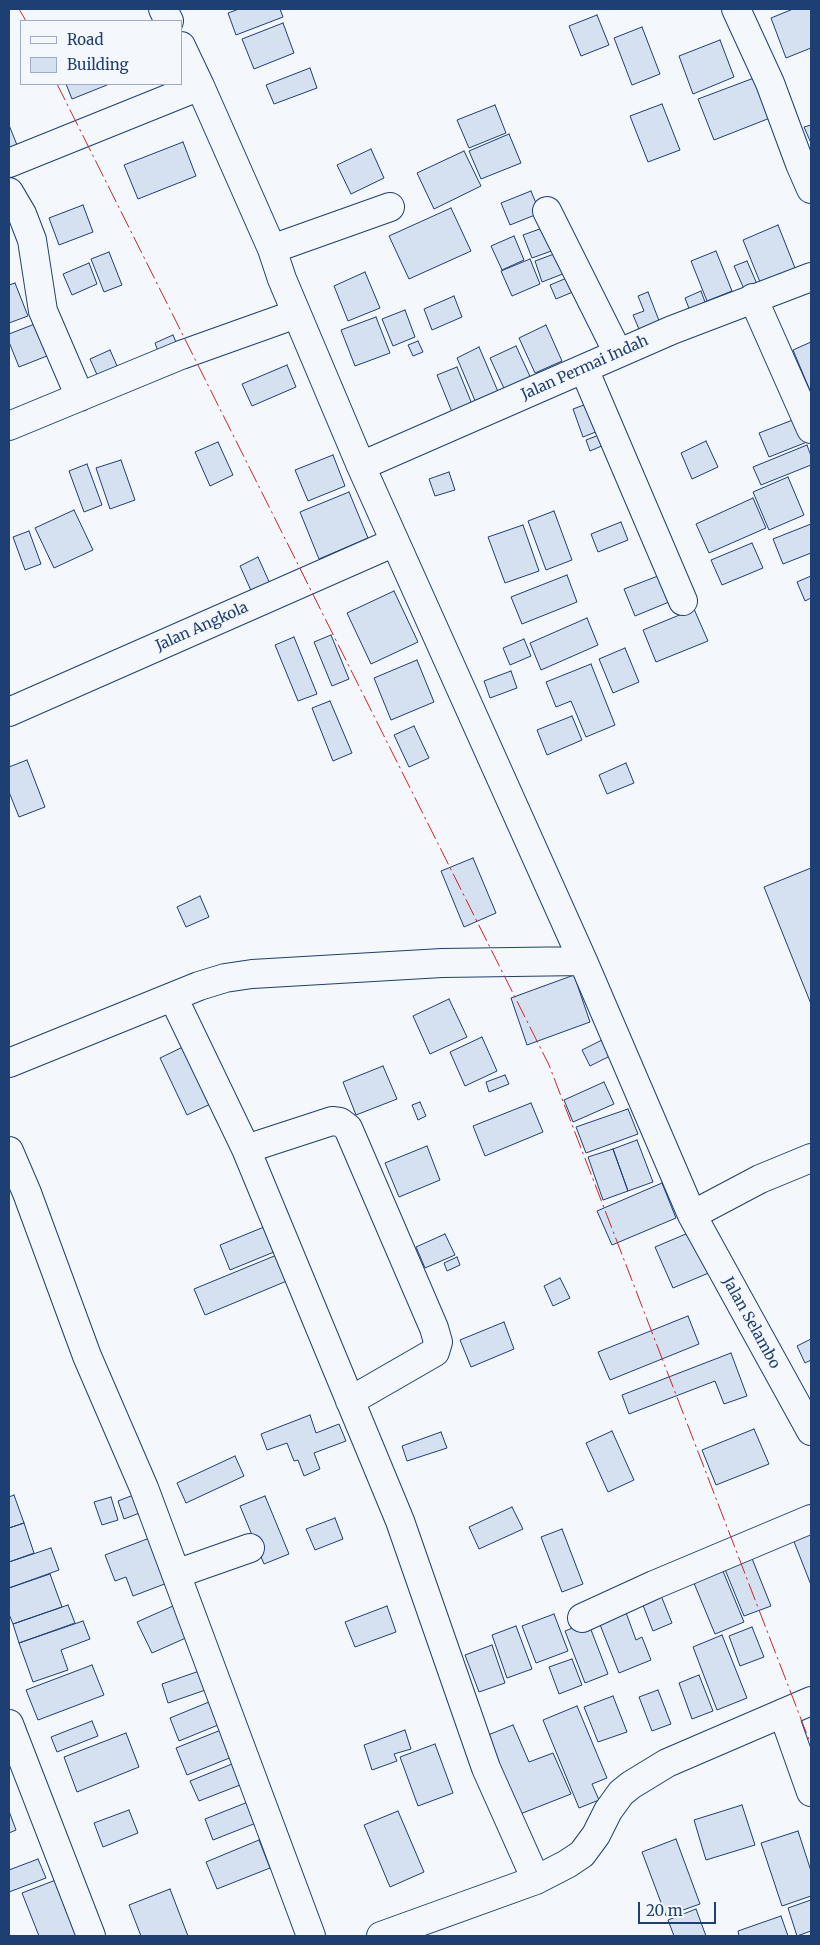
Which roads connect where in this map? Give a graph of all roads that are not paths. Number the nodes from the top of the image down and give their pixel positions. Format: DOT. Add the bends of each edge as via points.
graph roads {
  1 [pos="736,9"];
  2 [pos="182,48"];
  3 [pos="200,86"];
  4 [pos="9,163"];
  5 [pos="811,189"];
  6 [pos="9,192"];
  7 [pos="390,207"];
  8 [pos="546,211"];
  9 [pos="272,249"];
  10 [pos="811,277"];
  11 [pos="753,298"];
  12 [pos="296,314"];
  13 [pos="618,353"];
  14 [pos="584,369"];
  15 [pos="80,397"];
  16 [pos="9,426"];
  17 [pos="811,429"];
  18 [pos="361,466"];
  19 [pos="395,542"];
  20 [pos="683,601"];
  21 [pos="9,712"];
  22 [pos="582,961"];
  23 [pos="173,997"];
  24 [pos="9,1063"];
  25 [pos="246,1149"];
  26 [pos="9,1151"];
  27 [pos="811,1158"];
  28 [pos="692,1215"];
  29 [pos="350,1401"];
  30 [pos="811,1431"];
  31 [pos="811,1519"];
  32 [pos="250,1548"];
  33 [pos="176,1574"];
  34 [pos="582,1618"];
  35 [pos="811,1701"];
  36 [pos="784,1713"];
  37 [pos="9,1724"];
  38 [pos="811,1792"];
  39 [pos="536,1880"];
  40 [pos="91,1936"];
  41 [pos="311,1936"];
  42 [pos="381,1936"];
  1 -- 5 [label="street" via="770,83"];
  2 -- 3 [label="street, Jalan Selambo"];
  3 -- 4 [label="street"];
  3 -- 9 [label="street, Jalan Selambo"];
  6 -- 15 [label="street" via="32,240 43,311"];
  7 -- 9 [label="street"];
  8 -- 13 [label="street"];
  9 -- 12 [label="street, Jalan Selambo"];
  10 -- 11 [label="street, Jalan Permai Indah"];
  11 -- 13 [label="street, Jalan Permai Indah"];
  11 -- 17 [label="street"];
  12 -- 15 [label="street" via="181,355"];
  12 -- 18 [label="street, Jalan Selambo"];
  13 -- 14 [label="street, Jalan Permai Indah"];
  14 -- 18 [label="street, Jalan Permai Indah"];
  14 -- 20 [label="street"];
  15 -- 16 [label="street"];
  18 -- 19 [label="street, Jalan Selambo"];
  19 -- 21 [label="street, Jalan Angkola"];
  19 -- 22 [label="street, Jalan Selambo"];
  22 -- 23 [label="street" via="442,963 252,974 225,978"];
  22 -- 28 [label="street, Jalan Selambo"];
  23 -- 24 [label="street"];
  23 -- 25 [label="street"];
  25 -- 29 [label="street"];
  25 -- 29 [label="street" via="332,1121 348,1128 434,1328 438,1342 436,1352"];
  26 -- 33 [label="street" via="87,1356 144,1488"];
  27 -- 28 [label="street" via="760,1179"];
  28 -- 30 [label="street, Jalan Selambo"];
  29 -- 39 [label="street" via="400,1521 486,1768"];
  31 -- 34 [label="street"];
  32 -- 33 [label="street"];
  33 -- 41 [label="street"];
  35 -- 36 [label="street"];
  36 -- 38 [label="street"];
  36 -- 39 [label="street" via="667,1763 631,1785 608,1811 582,1854"];
  37 -- 40 [label="street"];
  39 -- 42 [label="street"];
}
